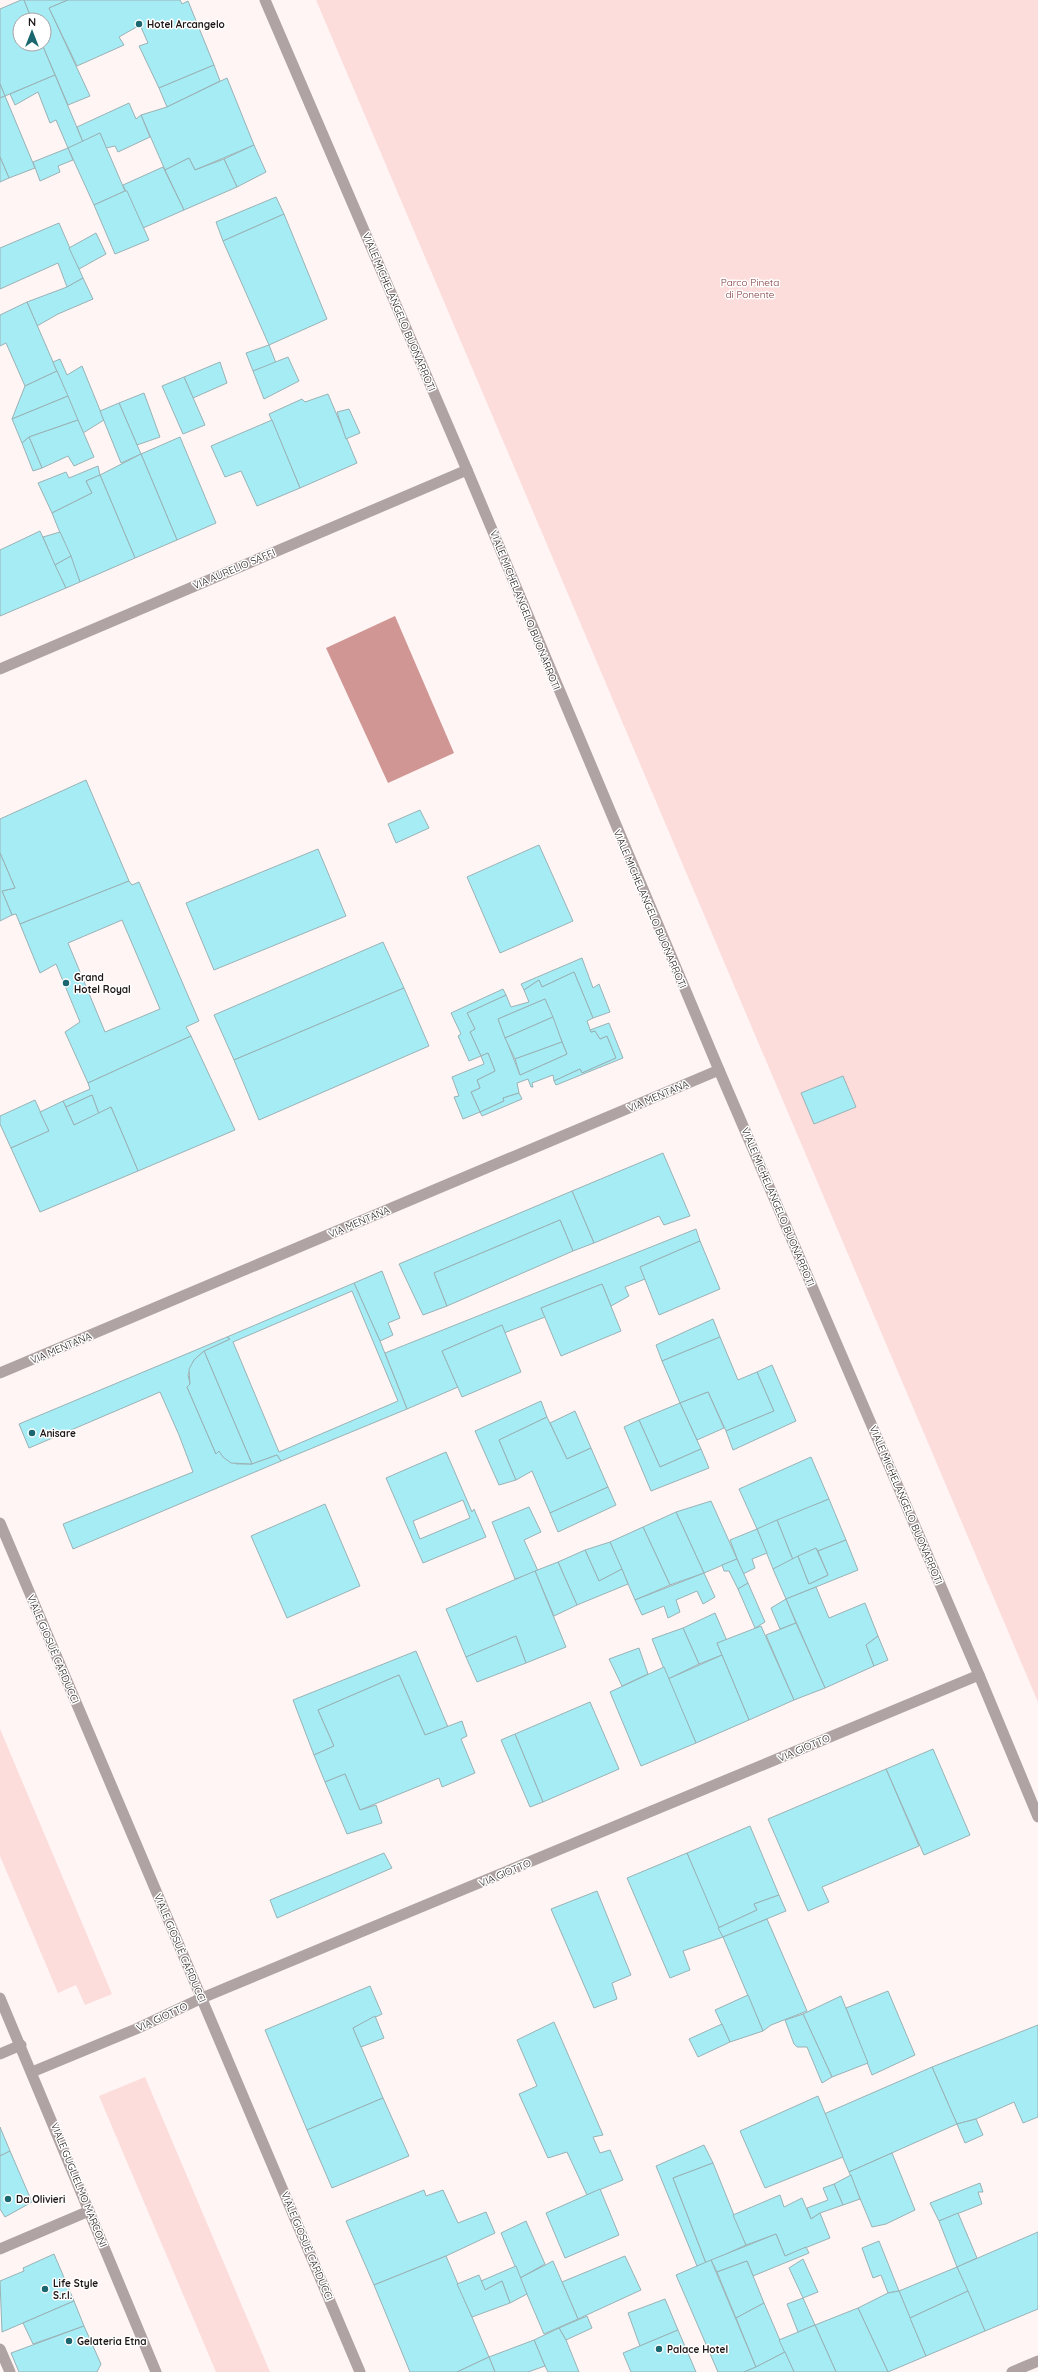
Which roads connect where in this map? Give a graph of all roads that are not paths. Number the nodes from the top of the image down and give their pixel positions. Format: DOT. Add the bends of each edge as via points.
graph roads {
  1 [pos="266,0"];
  2 [pos="468,470"];
  3 [pos="0,669"];
  4 [pos="719,1070"];
  5 [pos="0,1374"];
  6 [pos="0,1523"];
  7 [pos="979,1675"];
  8 [pos="1038,1818"];
  9 [pos="0,1998"];
  10 [pos="202,1998"];
  11 [pos="21,2045"];
  12 [pos="0,2054"];
  13 [pos="32,2072"];
  14 [pos="89,2211"];
  15 [pos="0,2249"];
  16 [pos="0,2349"];
  17 [pos="1038,2361"];
  18 [pos="10,2372"];
  19 [pos="156,2372"];
  20 [pos="360,2372"];
  21 [pos="1012,2372"];
  1 -- 2 [label="street, VIALE MICHELANGELO BUONARROTI"];
  2 -- 3 [label="street, VIA AURELIO SAFFI"];
  2 -- 4 [label="street, VIALE MICHELANGELO BUONARROTI"];
  4 -- 5 [label="street, VIA MENTANA"];
  4 -- 7 [label="street, VIALE MICHELANGELO BUONARROTI"];
  6 -- 10 [label="street, VIALE GIOSUÈ CARDUCCI"];
  7 -- 8 [label="street, VIALE MICHELANGELO BUONARROTI"];
  7 -- 10 [label="street, VIA GIOTTO"];
  9 -- 11 [label="street, VIALE GUGLIELMO MARCONI"];
  10 -- 13 [label="street, VIA GIOTTO" via="136,2029"];
  10 -- 20 [label="street, VIALE GIOSUÈ CARDUCCI"];
  11 -- 12 [label="street"];
  11 -- 13 [label="street, VIALE GUGLIELMO MARCONI"];
  13 -- 14 [label="street, VIALE GUGLIELMO MARCONI"];
  14 -- 15 [label="street"];
  14 -- 19 [label="street, VIALE GUGLIELMO MARCONI"];
  16 -- 18 [label="street"];
  17 -- 21 [label="street"];
}
